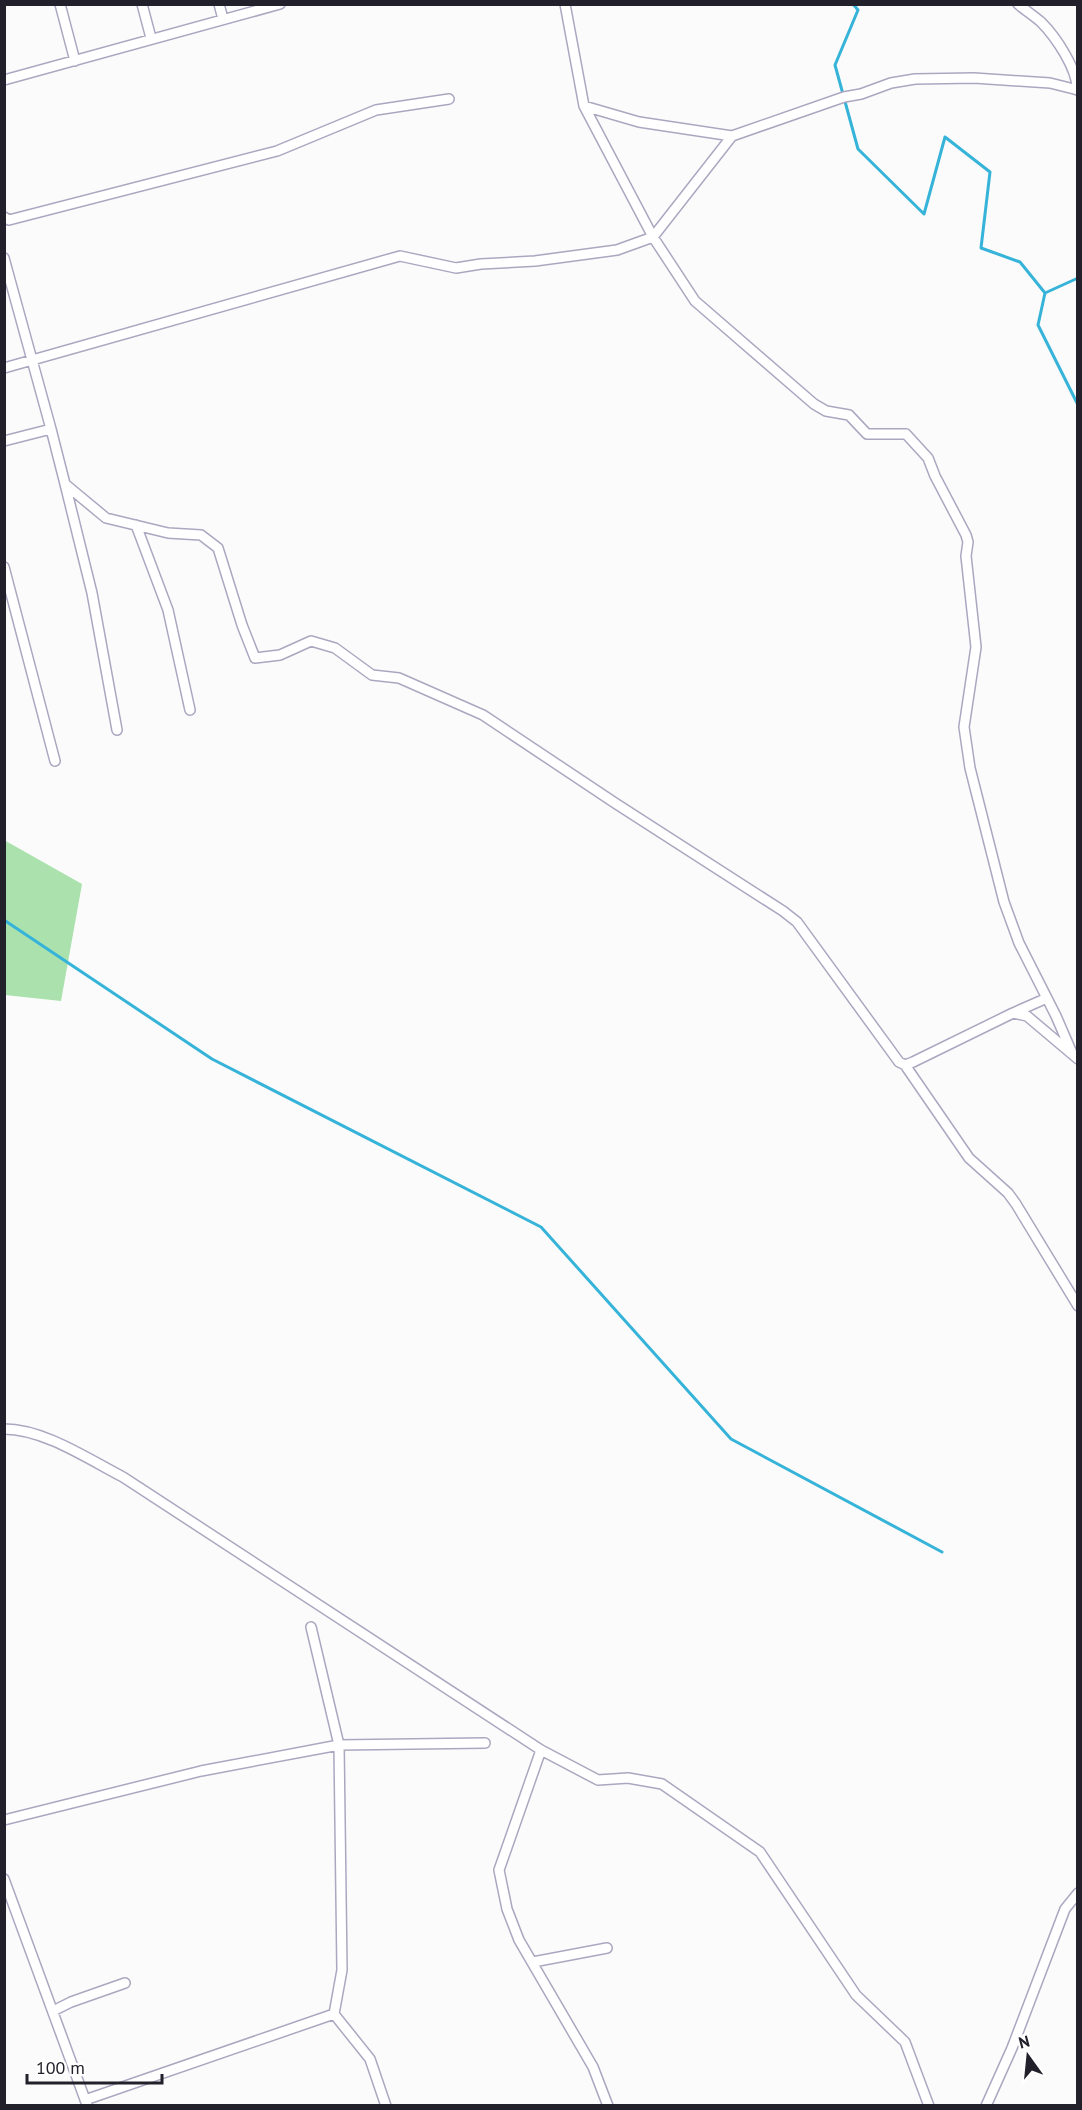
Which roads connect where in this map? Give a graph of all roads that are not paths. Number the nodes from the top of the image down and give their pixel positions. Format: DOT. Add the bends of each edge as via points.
graph roads {
  1 [pos="60,4"];
  2 [pos="142,4"];
  3 [pos="219,4"];
  4 [pos="280,4"];
  5 [pos="565,4"];
  6 [pos="1018,4"];
  7 [pos="223,19"];
  8 [pos="151,38"];
  9 [pos="75,61"];
  10 [pos="4,80"];
  11 [pos="1077,90"];
  12 [pos="449,99"];
  13 [pos="584,106"];
  14 [pos="732,136"];
  15 [pos="4,217"];
  16 [pos="653,237"];
  17 [pos="4,258"];
  18 [pos="8,289"];
  19 [pos="33,360"];
  20 [pos="4,368"];
  21 [pos="51,429"];
  22 [pos="4,441"];
  23 [pos="65,484"];
  24 [pos="136,525"];
  25 [pos="4,567"];
  26 [pos="190,710"];
  27 [pos="117,730"];
  28 [pos="55,761"];
  29 [pos="1047,998"];
  30 [pos="1013,1012"];
  31 [pos="1075,1057"];
  32 [pos="905,1065"];
  33 [pos="1077,1306"];
  34 [pos="4,1428"];
  35 [pos="311,1627"];
  36 [pos="485,1743"];
  37 [pos="339,1745"];
  38 [pos="541,1750"];
  39 [pos="4,1820"];
  40 [pos="4,1879"];
  41 [pos="1077,1893"];
  42 [pos="607,1948"];
  43 [pos="533,1962"];
  44 [pos="125,1983"];
  45 [pos="53,2012"];
  46 [pos="334,2014"];
  47 [pos="86,2103"];
  48 [pos="386,2106"];
  49 [pos="608,2106"];
  50 [pos="929,2106"];
  51 [pos="986,2106"];
  1 -- 9 [label="street"];
  2 -- 8 [label="street"];
  3 -- 7 [label="street"];
  4 -- 7 [label="street"];
  5 -- 13 [label="street"];
  6 -- 11 [label="street" via="1041,22 1059,45 1077,80"];
  7 -- 8 [label="street"];
  8 -- 9 [label="street"];
  9 -- 10 [label="street"];
  11 -- 14 [label="street" via="1039,82 915,79 844,97"];
  12 -- 15 [label="street" via="375,110 277,151 9,219"];
  13 -- 14 [label="street" via="639,122"];
  13 -- 16 [label="street"];
  14 -- 16 [label="street"];
  16 -- 19 [label="street" via="617,250 456,268 400,256"];
  16 -- 29 [label="street" via="695,301 814,404 826,411 849,415 867,434 906,434 928,458 968,542 966,556 976,647 964,727 970,768 1004,902 1019,943"];
  17 -- 18 [label="street"];
  18 -- 19 [label="street"];
  19 -- 20 [label="street"];
  19 -- 21 [label="street"];
  21 -- 22 [label="street"];
  21 -- 23 [label="street"];
  23 -- 24 [label="street" via="106,518"];
  23 -- 27 [label="street" via="92,593"];
  24 -- 26 [label="street" via="168,610"];
  24 -- 32 [label="street" via="201,536 218,548 255,658 280,656 311,641 335,648 372,675 399,678 483,715 783,911 797,922 888,1049"];
  25 -- 28 [label="street"];
  29 -- 30 [label="street"];
  29 -- 31 [label="street"];
  30 -- 31 [label="street" via="1027,1016"];
  30 -- 32 [label="street"];
  32 -- 33 [label="street" via="969,1158 1016,1204"];
  34 -- 38 [label="street" via="53,1441 123,1476"];
  35 -- 37 [label="street"];
  36 -- 37 [label="street"];
  37 -- 39 [label="street" via="201,1771"];
  37 -- 46 [label="street" via="342,1970"];
  38 -- 43 [label="street" via="499,1870 507,1909"];
  38 -- 50 [label="street" via="598,1780 628,1778 662,1784 760,1852 856,1995 905,2042"];
  40 -- 45 [label="street"];
  41 -- 51 [label="street" via="1065,1909"];
  42 -- 43 [label="street"];
  43 -- 49 [label="street" via="593,2067"];
  44 -- 45 [label="street"];
  45 -- 47 [label="street"];
  46 -- 47 [label="street"];
  46 -- 48 [label="street" via="370,2059"];
}
